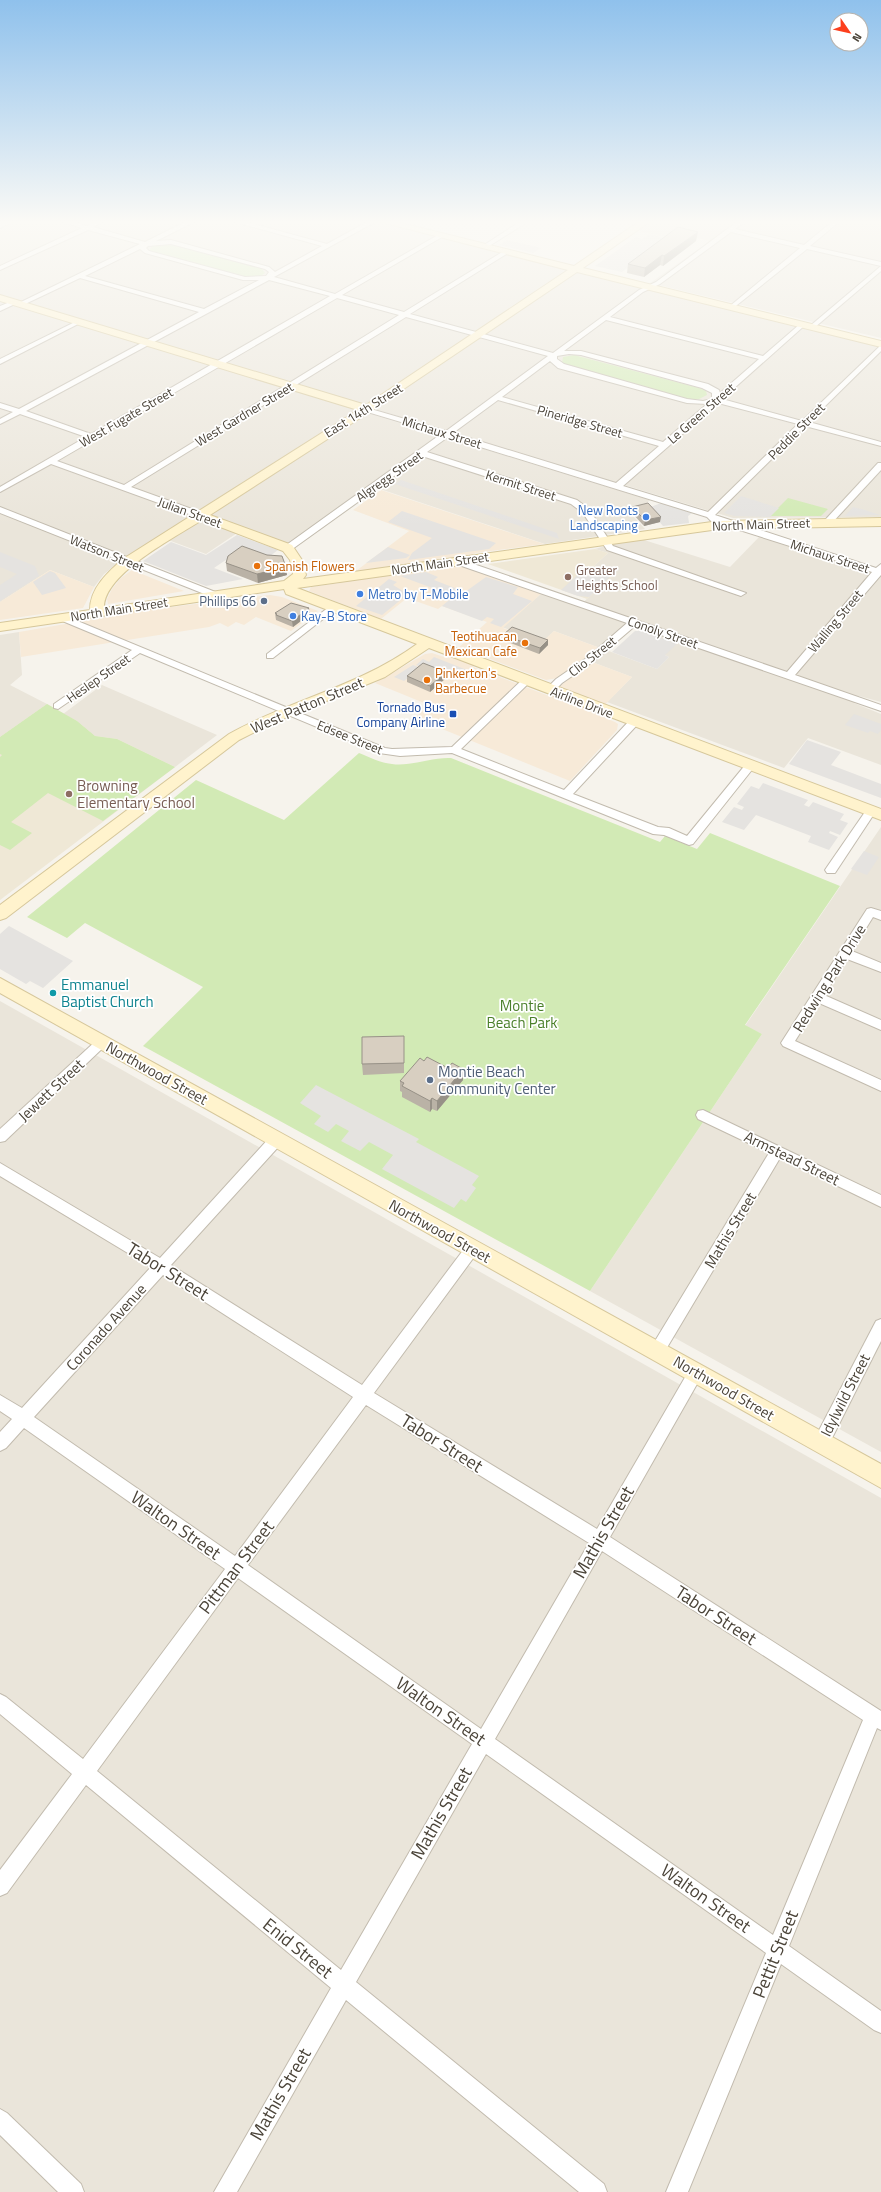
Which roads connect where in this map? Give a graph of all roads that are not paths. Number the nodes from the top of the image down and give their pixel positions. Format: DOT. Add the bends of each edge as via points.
graph roads {
  1 [pos="76,323"];
  2 [pos="83,323"];
  3 [pos="185,323"];
  4 [pos="288,323"];
  5 [pos="391,323"];
  6 [pos="436,323"];
  7 [pos="497,323"];
  8 [pos="598,323"];
  9 [pos="626,323"];
  10 [pos="796,323"];
  11 [pos="810,323"];
  12 [pos="807,326"];
  13 [pos="480,335"];
  14 [pos="148,343"];
  15 [pos="881,344"];
  16 [pos="881,347"];
  17 [pos="554,355"];
  18 [pos="764,358"];
  19 [pos="0,362"];
  20 [pos="217,364"];
  21 [pos="289,386"];
  22 [pos="496,397"];
  23 [pos="716,400"];
  24 [pos="0,405"];
  25 [pos="367,409"];
  26 [pos="19,411"];
  27 [pos="0,422"];
  28 [pos="803,424"];
  29 [pos="446,434"];
  30 [pos="92,437"];
  31 [pos="881,444"];
  32 [pos="664,445"];
  33 [pos="421,453"];
  34 [pos="50,461"];
  35 [pos="881,465"];
  36 [pos="618,486"];
  37 [pos="124,488"];
  38 [pos="0,490"];
  39 [pos="0,510"];
  40 [pos="200,515"];
  41 [pos="710,515"];
  42 [pos="828,522"];
  43 [pos="881,522"];
  44 [pos="728,524"];
  45 [pos="606,540"];
  46 [pos="288,548"];
  47 [pos="456,561"];
  48 [pos="128,562"];
  49 [pos="880,570"];
  50 [pos="289,584"];
  51 [pos="741,593"];
  52 [pos="215,594"];
  53 [pos="333,607"];
  54 [pos="97,612"];
  55 [pos="63,618"];
  56 [pos="634,622"];
  57 [pos="0,627"];
  58 [pos="426,644"];
  59 [pos="138,650"];
  60 [pos="270,656"];
  61 [pos="788,676"];
  62 [pos="526,681"];
  63 [pos="550,690"];
  64 [pos="58,706"];
  65 [pos="881,708"];
  66 [pos="287,710"];
  67 [pos="634,722"];
  68 [pos="454,750"];
  69 [pos="750,766"];
  70 [pos="566,794"];
  71 [pos="876,813"];
  72 [pos="831,870"];
  73 [pos="0,914"];
  74 [pos="876,914"];
  75 [pos="844,952"];
  76 [pos="881,968"];
  77 [pos="0,985"];
  78 [pos="816,997"];
  79 [pos="881,1025"];
  80 [pos="102,1042"];
  81 [pos="881,1086"];
  82 [pos="703,1115"];
  83 [pos="0,1137"];
  84 [pos="276,1140"];
  85 [pos="777,1151"];
  86 [pos="0,1169"];
  87 [pos="881,1201"];
  88 [pos="472,1249"];
  89 [pos="161,1266"];
  90 [pos="881,1326"];
  91 [pos="657,1350"];
  92 [pos="696,1372"];
  93 [pos="364,1395"];
  94 [pos="0,1402"];
  95 [pos="22,1418"];
  96 [pos="0,1443"];
  97 [pos="821,1443"];
  98 [pos="881,1477"];
  99 [pos="599,1540"];
  100 [pos="237,1567"];
  101 [pos="0,1703"];
  102 [pos="877,1719"];
  103 [pos="483,1741"];
  104 [pos="84,1773"];
  105 [pos="0,1886"];
  106 [pos="778,1949"];
  107 [pos="342,1985"];
  108 [pos="881,2023"];
  109 [pos="0,2120"];
  110 [pos="73,2192"];
  111 [pos="225,2192"];
  112 [pos="596,2192"];
  113 [pos="677,2192"];
  1 -- 19 [label="street"];
  2 -- 14 [label="street, Michaux Street"];
  3 -- 14 [label="street"];
  4 -- 20 [label="street, West Fugate Street"];
  5 -- 21 [label="street, West Gardner Street"];
  6 -- 13 [label="street"];
  7 -- 13 [label="street, East 14th Street"];
  8 -- 17 [label="street, Algregg Street"];
  9 -- 18 [label="street"];
  10 -- 12 [label="street"];
  11 -- 12 [label="street, Le Green Street"];
  12 -- 15 [label="street"];
  12 -- 18 [label="street, Le Green Street"];
  13 -- 17 [label="street"];
  13 -- 25 [label="street, East 14th Street"];
  14 -- 20 [label="street, Michaux Street"];
  14 -- 26 [label="street"];
  16 -- 28 [label="street, Peddie Street"];
  17 -- 22 [label="street, Algregg Street"];
  17 -- 23 [label="street" via="581,352 705,386 716,392"];
  17 -- 23 [label="street" via="552,360 561,366 687,401 703,403"];
  18 -- 23 [label="street, Le Green Street"];
  20 -- 21 [label="street, Michaux Street"];
  20 -- 30 [label="street, West Fugate Street"];
  21 -- 25 [label="street, Michaux Street"];
  21 -- 37 [label="street, West Gardner Street"];
  22 -- 29 [label="street, Algregg Street"];
  22 -- 32 [label="street, Pineridge Street"];
  23 -- 28 [label="street"];
  23 -- 32 [label="street, Le Green Street"];
  24 -- 26 [label="street"];
  25 -- 29 [label="street, Michaux Street"];
  25 -- 40 [label="street, East 14th Street"];
  26 -- 27 [label="street"];
  26 -- 30 [label="street"];
  28 -- 31 [label="street"];
  28 -- 41 [label="street, Peddie Street"];
  29 -- 33 [label="street, Algregg Street"];
  29 -- 36 [label="street, Michaux Street"];
  30 -- 34 [label="street, West Fugate Street"];
  32 -- 36 [label="street, Le Green Street"];
  33 -- 45 [label="street, Kermit Street" via="574,502 586,511"];
  33 -- 46 [label="street, Algregg Street"];
  34 -- 37 [label="street, Julian Street"];
  34 -- 38 [label="street, West Fugate Street"];
  35 -- 42 [label="street"];
  36 -- 41 [label="street, Michaux Street"];
  37 -- 40 [label="street, Julian Street"];
  39 -- 48 [label="street, Watson Street"];
  40 -- 46 [label="street, Julian Street"];
  40 -- 48 [label="street, East 14th Street"];
  41 -- 44 [label="street, Michaux Street" via="714,520"];
  42 -- 43 [label="street, North Main Street"];
  42 -- 44 [label="street, North Main Street"];
  44 -- 45 [label="street, North Main Street"];
  44 -- 49 [label="street, Michaux Street"];
  45 -- 47 [label="street, North Main Street"];
  45 -- 51 [label="street, Kermit Street" via="614,550"];
  46 -- 50 [label="street" via="296,560 300,575"];
  47 -- 50 [label="street, North Main Street"];
  47 -- 56 [label="street, Conoly Street"];
  48 -- 52 [label="street, Watson Street"];
  48 -- 54 [label="street, East 14th Street" via="113,575 99,595"];
  49 -- 61 [label="street, Walling Street"];
  50 -- 52 [label="street, North Main Street"];
  50 -- 53 [label="street, Airline Drive" via="290,591"];
  52 -- 54 [label="street, North Main Street"];
  53 -- 58 [label="street, Airline Drive"];
  53 -- 60 [label="street"];
  54 -- 55 [label="street, North Main Street"];
  55 -- 57 [label="street, North Main Street"];
  55 -- 59 [label="street, Edsee Street"];
  56 -- 61 [label="street, Conoly Street"];
  56 -- 63 [label="street, Clio Street"];
  58 -- 62 [label="street, Airline Drive"];
  58 -- 66 [label="street, West Patton Street" via="378,675"];
  59 -- 64 [label="street, Heslep Street"];
  59 -- 66 [label="street, Edsee Street"];
  61 -- 65 [label="street, Conoly Street"];
  62 -- 63 [label="street, Airline Drive"];
  62 -- 68 [label="street"];
  63 -- 67 [label="street, Airline Drive"];
  66 -- 68 [label="street, Edsee Street" via="383,751 443,748"];
  66 -- 73 [label="street, West Patton Street" via="256,724 221,746"];
  67 -- 69 [label="street, Airline Drive"];
  67 -- 70 [label="street"];
  68 -- 70 [label="street, Edsee Street"];
  69 -- 70 [label="street, Edsee Street" via="689,841 665,831 657,831"];
  69 -- 71 [label="street, Airline Drive"];
  71 -- 72 [label="street"];
  74 -- 75 [label="street, Redwing Park Drive"];
  75 -- 76 [label="street"];
  75 -- 78 [label="street, Redwing Park Drive"];
  77 -- 80 [label="street, Northwood Street"];
  78 -- 79 [label="street"];
  78 -- 81 [label="street, Redwing Park Drive" via="787,1044"];
  80 -- 83 [label="street, Jewett Street"];
  80 -- 84 [label="street, Northwood Street"];
  82 -- 85 [label="street, Armstead Street"];
  84 -- 88 [label="street, Northwood Street"];
  84 -- 89 [label="street, Coronado Avenue"];
  85 -- 87 [label="street, Armstead Street"];
  85 -- 91 [label="street, Mathis Street"];
  86 -- 89 [label="street, Tabor Street"];
  88 -- 91 [label="street, Northwood Street"];
  88 -- 93 [label="street, Pittman Street"];
  89 -- 93 [label="street, Tabor Street"];
  89 -- 95 [label="street, Coronado Avenue"];
  90 -- 97 [label="street, Idylwild Street"];
  91 -- 92 [label="street, Northwood Street"];
  92 -- 97 [label="street, Northwood Street"];
  92 -- 99 [label="street, Mathis Street"];
  93 -- 99 [label="street, Tabor Street"];
  93 -- 100 [label="street, Pittman Street"];
  94 -- 95 [label="street, Walton Street"];
  95 -- 96 [label="street, Coronado Avenue"];
  95 -- 100 [label="street, Walton Street"];
  97 -- 98 [label="street, Northwood Street"];
  99 -- 102 [label="street, Tabor Street"];
  99 -- 103 [label="street, Mathis Street"];
  100 -- 103 [label="street, Walton Street"];
  100 -- 104 [label="street, Pittman Street"];
  101 -- 104 [label="street, Enid Street"];
  102 -- 106 [label="street, Pettit Street"];
  103 -- 106 [label="street, Walton Street"];
  103 -- 107 [label="street, Mathis Street"];
  104 -- 105 [label="street, Pittman Street"];
  104 -- 107 [label="street, Enid Street"];
  106 -- 108 [label="street, Walton Street"];
  106 -- 113 [label="street, Pettit Street"];
  107 -- 111 [label="street, Mathis Street"];
  107 -- 112 [label="street, Enid Street"];
  109 -- 110 [label="street"];
}
